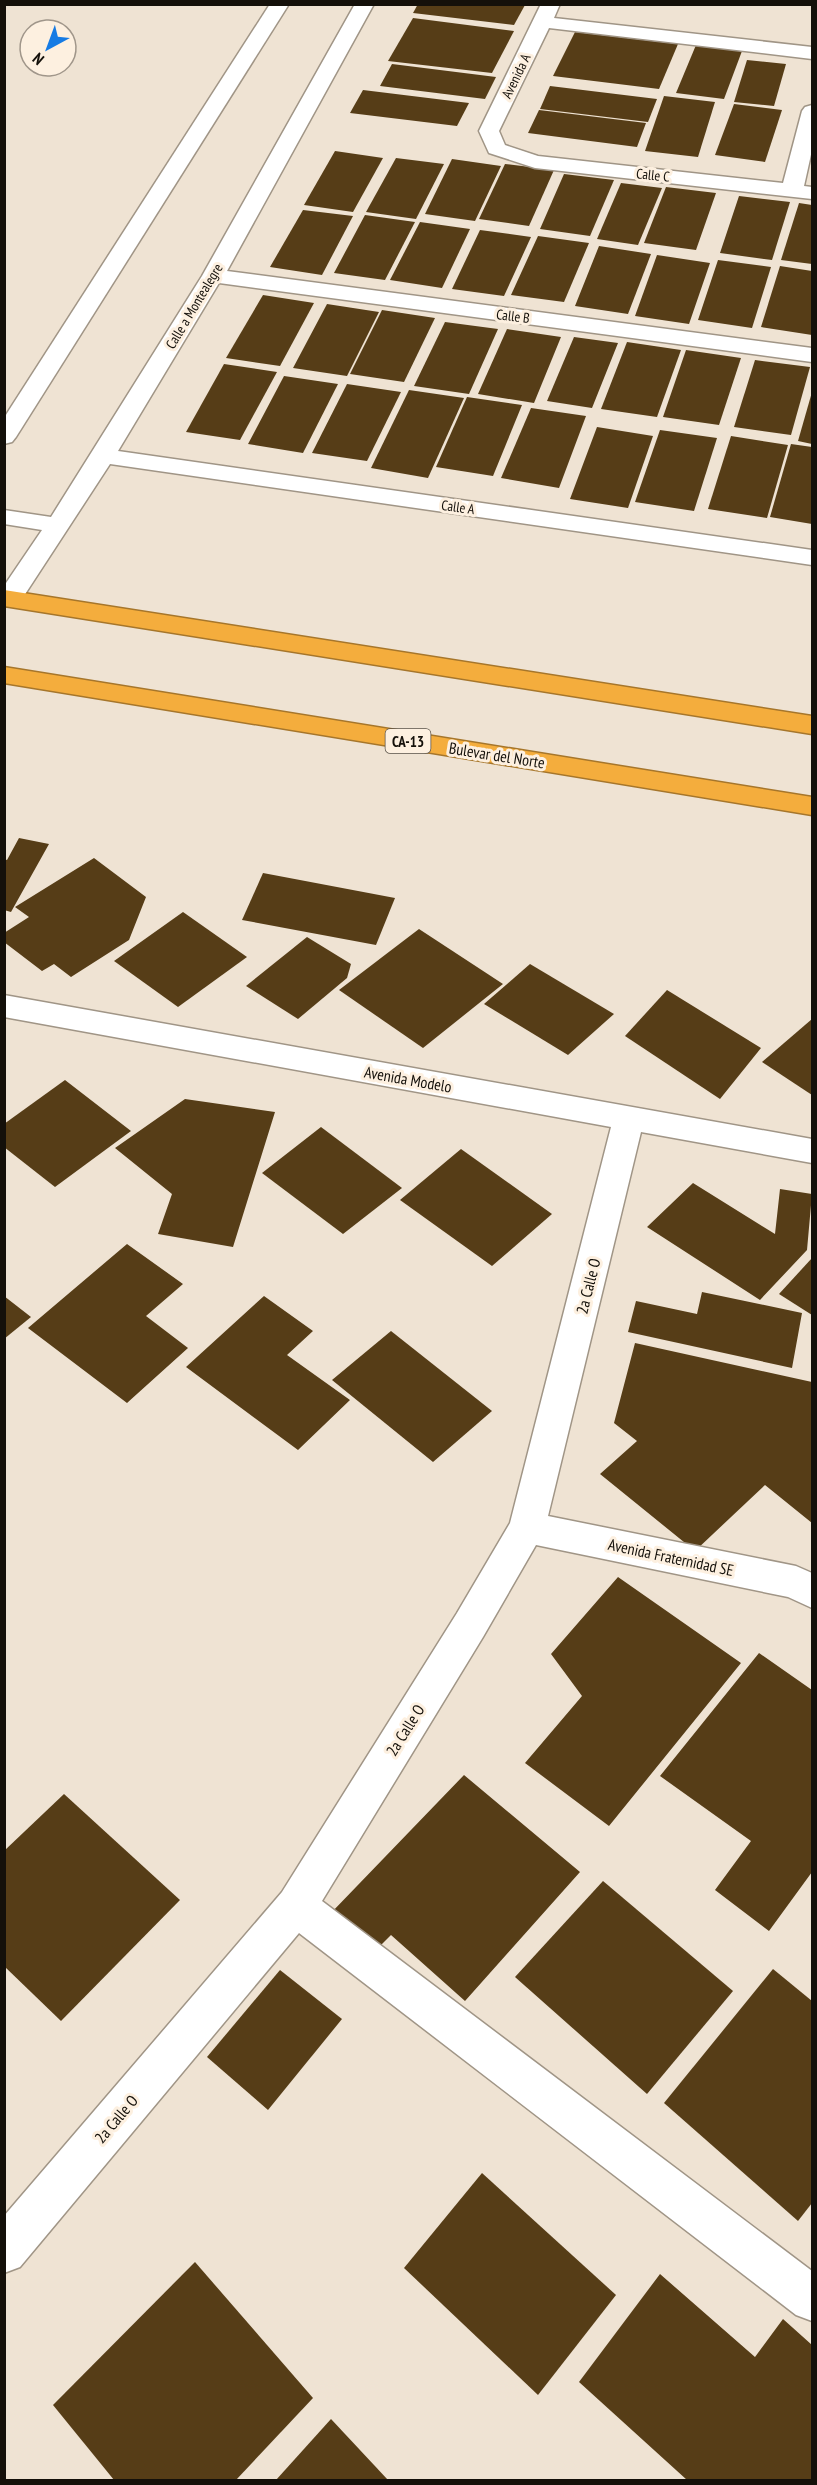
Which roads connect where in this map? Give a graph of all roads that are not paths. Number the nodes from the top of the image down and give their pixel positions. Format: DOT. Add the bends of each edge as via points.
graph roads {
  1 [pos="280,4"];
  2 [pos="365,4"];
  3 [pos="547,13"];
  4 [pos="813,53"];
  5 [pos="813,111"];
  6 [pos="496,149"];
  7 [pos="802,192"];
  8 [pos="213,276"];
  9 [pos="813,355"];
  10 [pos="4,437"];
  11 [pos="103,456"];
  12 [pos="4,517"];
  13 [pos="57,525"];
  14 [pos="813,558"];
  15 [pos="7,598"];
  16 [pos="4,675"];
  17 [pos="813,725"];
  18 [pos="813,807"];
  19 [pos="4,1006"];
  20 [pos="629,1118"];
  21 [pos="813,1151"];
  22 [pos="527,1527"];
  23 [pos="813,1592"];
  24 [pos="296,1906"];
  25 [pos="4,2251"];
  26 [pos="813,2300"];
  1 -- 10 [label="street"];
  2 -- 8 [label="street, Calle a Montealegre"];
  3 -- 4 [label="street"];
  3 -- 6 [label="street, Avenida A" via="489,131"];
  5 -- 7 [label="street"];
  6 -- 7 [label="street, Calle C" via="535,162"];
  8 -- 9 [label="street, Calle B"];
  8 -- 11 [label="street, Calle a Montealegre"];
  11 -- 13 [label="street, Calle a Montealegre"];
  11 -- 14 [label="street, Calle A"];
  12 -- 13 [label="street"];
  13 -- 15 [label="street, Calle a Montealegre"];
  15 -- 17 [label="highway"];
  16 -- 18 [label="highway, Bulevar del Norte / CA-13"];
  19 -- 20 [label="street, Avenida Modelo"];
  20 -- 21 [label="street, Avenida Modelo"];
  20 -- 22 [label="street, 2a Calle O"];
  22 -- 23 [label="street, Avenida Fraternidad SE" via="796,1582"];
  22 -- 24 [label="street, 2a Calle O"];
  24 -- 25 [label="street, 2a Calle O"];
  24 -- 26 [label="street"];
}
